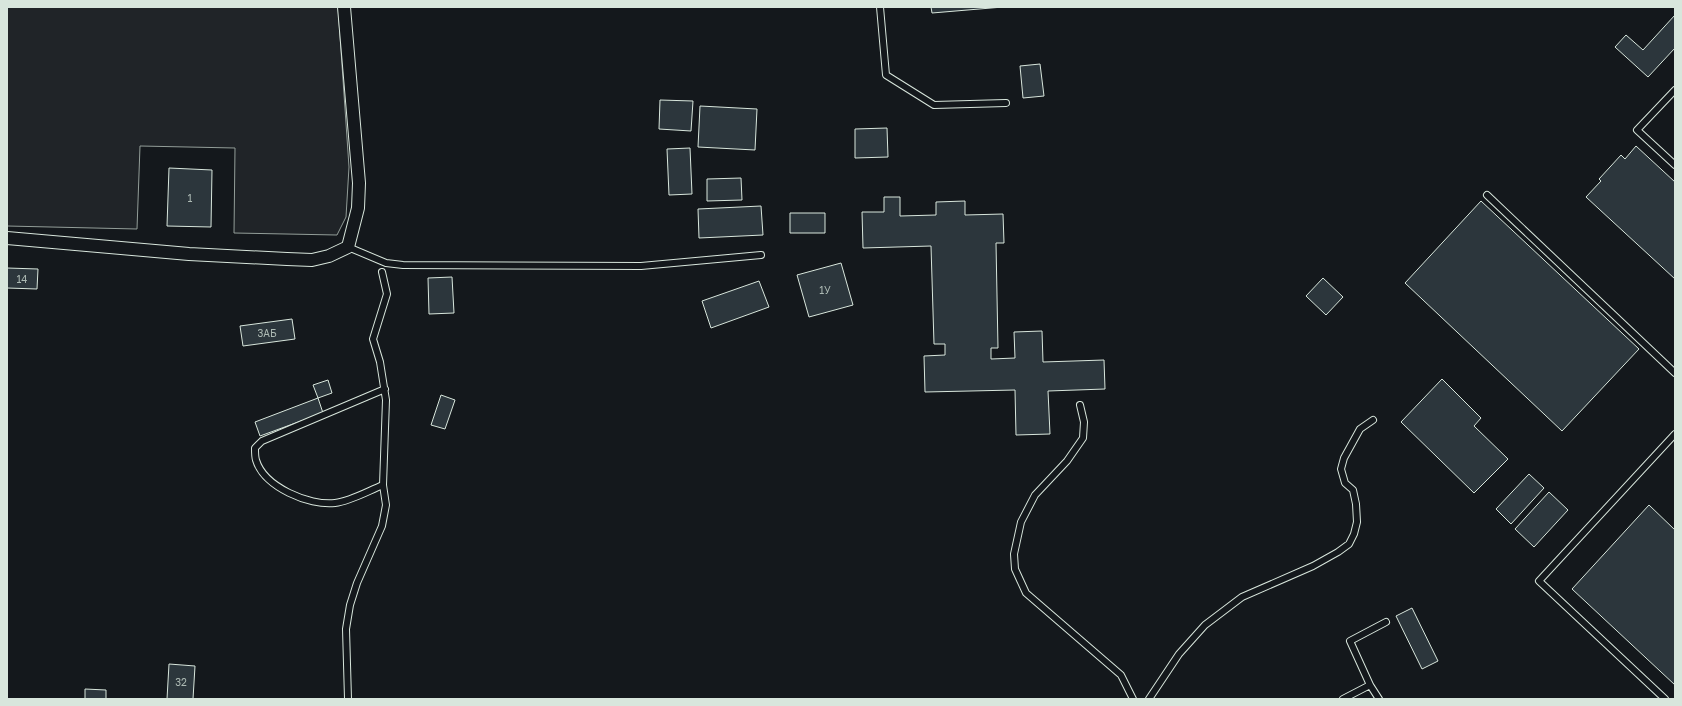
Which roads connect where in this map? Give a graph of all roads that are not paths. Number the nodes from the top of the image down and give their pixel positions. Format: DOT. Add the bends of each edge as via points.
graph roads {
  1 [pos="344,7"];
  2 [pos="880,7"];
  3 [pos="1675,90"];
  4 [pos="1006,103"];
  5 [pos="1675,165"];
  6 [pos="1487,195"];
  7 [pos="7,238"];
  8 [pos="348,247"];
  9 [pos="761,255"];
  10 [pos="382,272"];
  11 [pos="1675,372"];
  12 [pos="385,390"];
  13 [pos="1080,405"];
  14 [pos="1373,420"];
  15 [pos="1675,434"];
  16 [pos="383,485"];
  17 [pos="1386,622"];
  18 [pos="1370,685"];
  19 [pos="348,699"];
  20 [pos="1133,699"];
  21 [pos="1149,699"];
  22 [pos="1343,699"];
  23 [pos="1379,699"];
  24 [pos="1664,699"];
  1 -- 8 [label="street" via="359,183 358,208"];
  2 -- 4 [label="lane" via="886,75 934,105"];
  3 -- 5 [label="lane" via="1637,130"];
  6 -- 11 [label="lane"];
  7 -- 8 [label="street" via="188,254 312,260 329,256"];
  8 -- 9 [label="lane" via="386,263 403,265 641,266"];
  10 -- 12 [label="lane" via="387,294 373,339"];
  12 -- 16 [label="lane"];
  12 -- 16 [label="lane" via="262,441 255,448 256,460 261,470 273,483 317,503 336,503"];
  13 -- 20 [label="lane" via="1084,422 1083,438 1067,462 1035,495 1021,522 1014,554 1015,569 1026,593 1121,675"];
  14 -- 21 [label="lane" via="1360,429 1344,458 1341,469 1345,483 1353,490 1356,504 1357,522 1349,544 1313,566 1242,597 1205,625 1180,654"];
  15 -- 24 [label="lane" via="1539,581"];
  16 -- 19 [label="lane" via="386,505 382,526 357,583 347,623"];
  17 -- 18 [label="lane" via="1350,641"];
  18 -- 22 [label="lane"];
  18 -- 23 [label="lane"];
}
